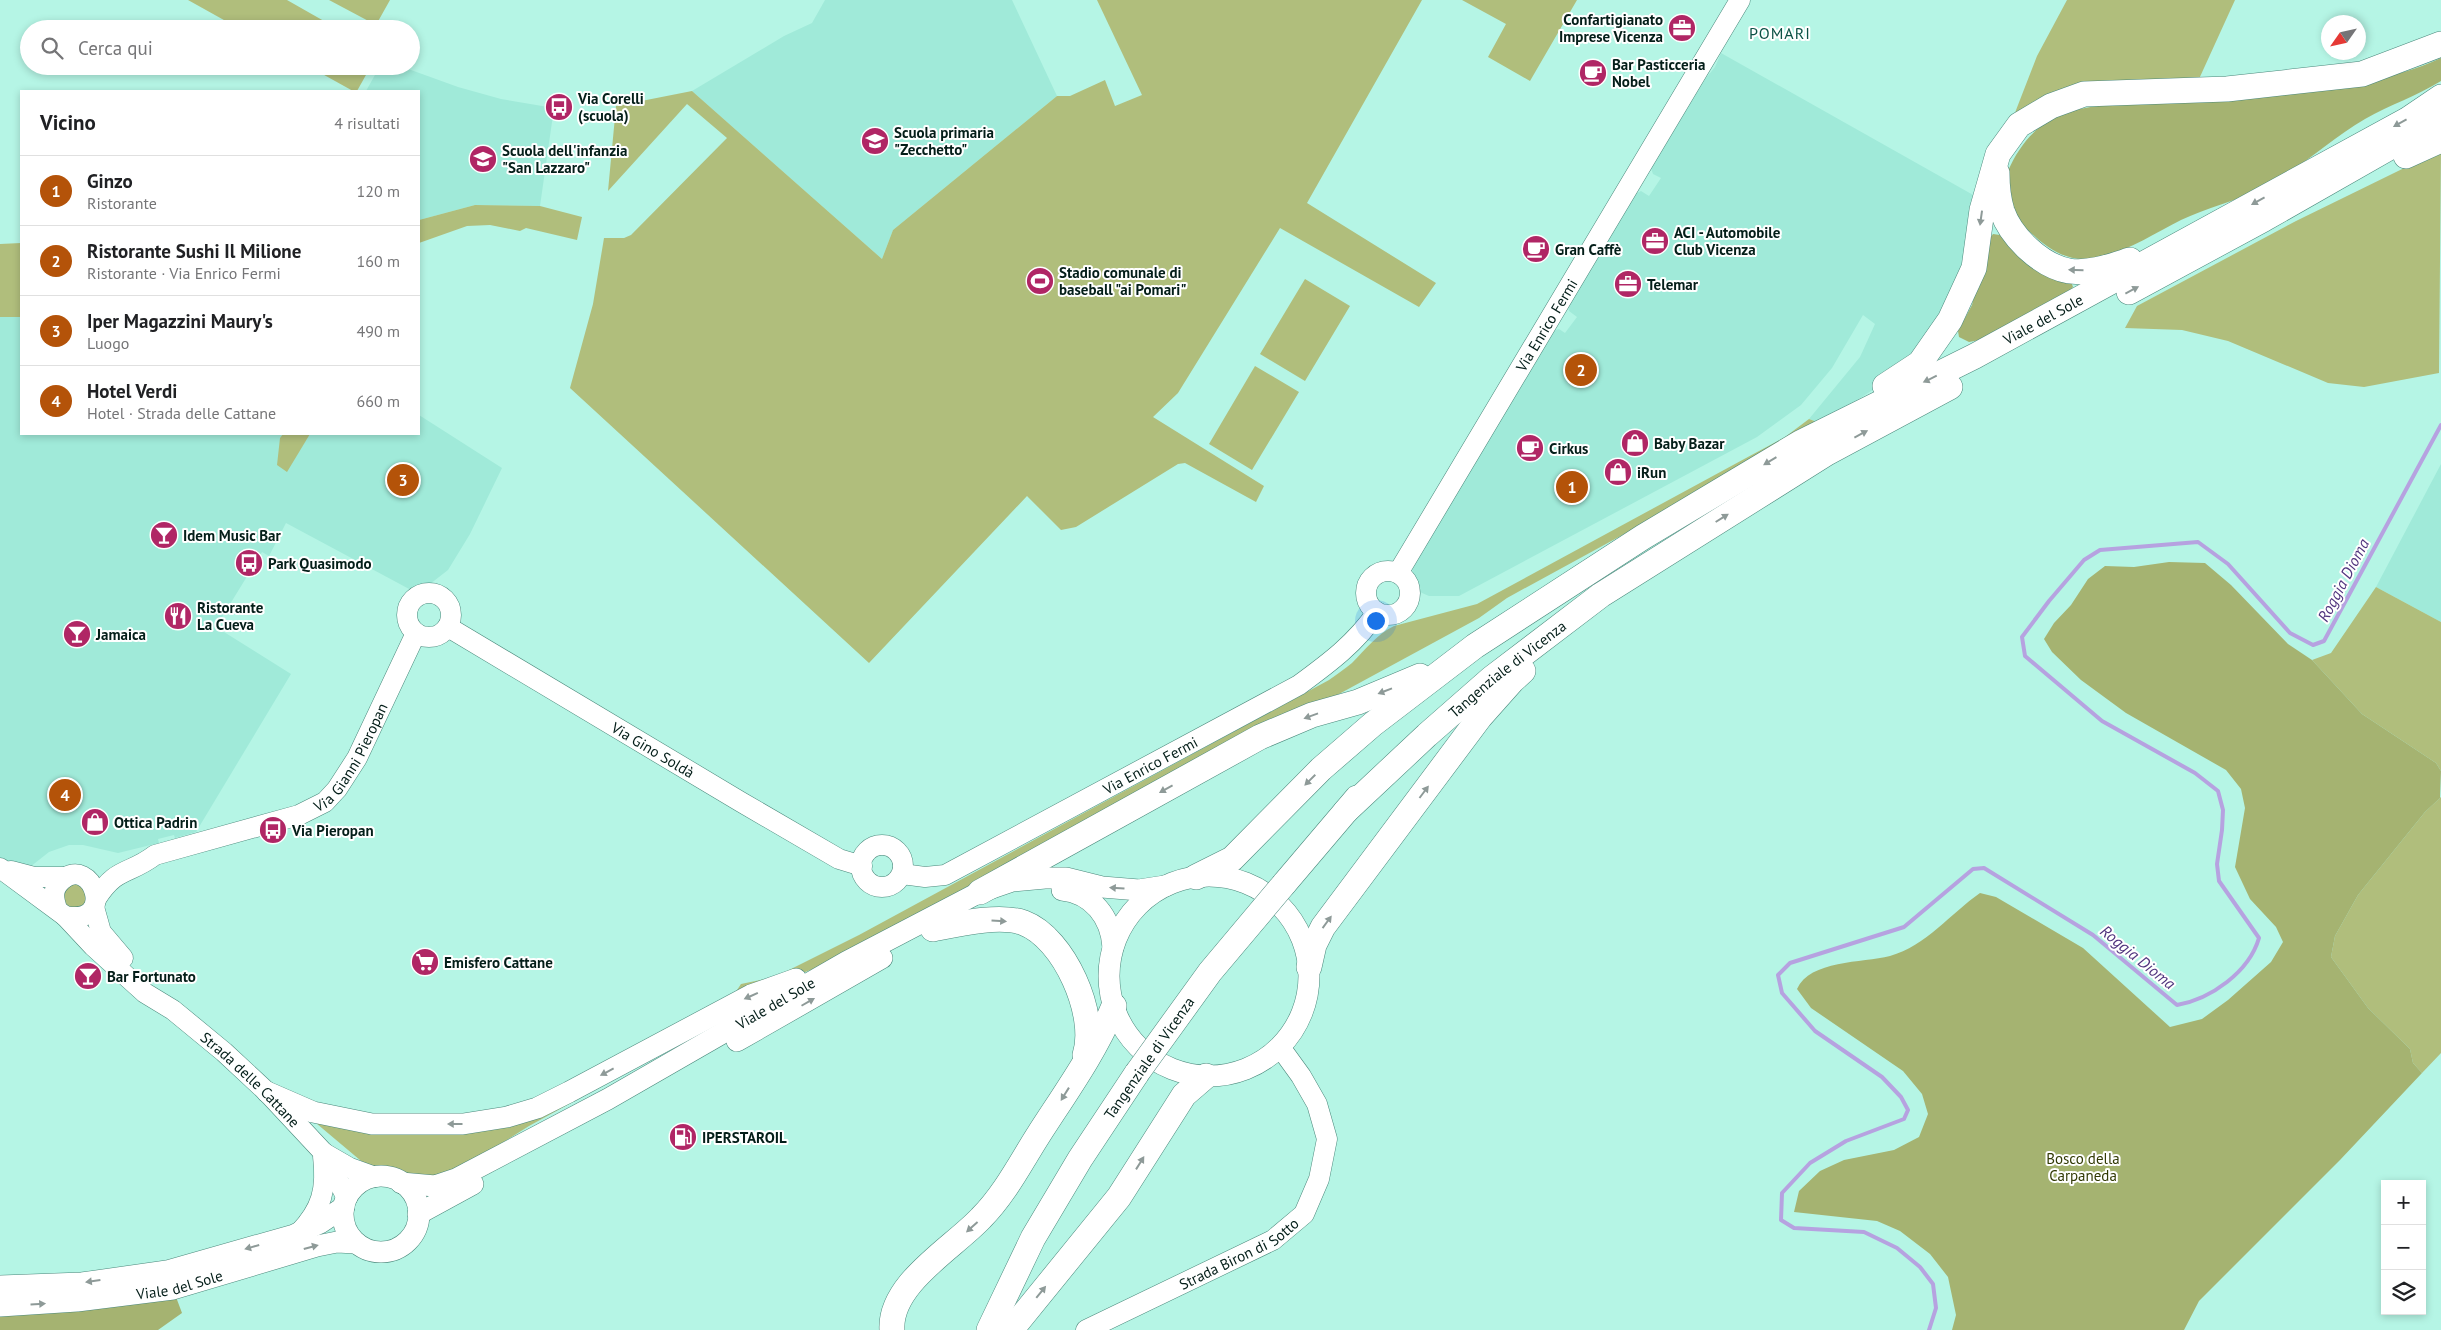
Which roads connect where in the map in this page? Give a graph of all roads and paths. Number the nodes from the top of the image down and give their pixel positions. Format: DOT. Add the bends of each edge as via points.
graph roads {
  1 [pos="1740,0"];
  2 [pos="2441,44"];
  3 [pos="2441,97"];
  4 [pos="2441,118"];
  5 [pos="2441,140"];
  6 [pos="1998,154"];
  7 [pos="2264,219"];
  8 [pos="2189,239"];
  9 [pos="1800,443"];
  10 [pos="1643,537"];
  11 [pos="1680,543"];
  12 [pos="1398,573"];
  13 [pos="1377,612"];
  14 [pos="448,627"];
  15 [pos="416,633"];
  16 [pos="1475,646"];
  17 [pos="1346,811"];
  18 [pos="155,855"];
  19 [pos="862,866"];
  20 [pos="1,869"];
  21 [pos="902,874"];
  22 [pos="74,876"];
  23 [pos="1196,877"];
  24 [pos="1165,886"];
  25 [pos="980,892"];
  26 [pos="95,903"];
  27 [pos="61,913"];
  28 [pos="934,929"];
  29 [pos="1113,947"];
  30 [pos="846,962"];
  31 [pos="1309,967"];
  32 [pos="1114,1006"];
  33 [pos="173,1010"];
  34 [pos="1280,1047"];
  35 [pos="1080,1070"];
  36 [pos="1206,1076"];
  37 [pos="267,1092"];
  38 [pos="323,1152"];
  39 [pos="375,1177"];
  40 [pos="401,1183"];
  41 [pos="345,1202"];
  42 [pos="418,1214"];
  43 [pos="299,1233"];
  44 [pos="356,1243"];
  45 [pos="0,1286"];
  46 [pos="0,1306"];
  47 [pos="892,1330"];
  48 [pos="989,1330"];
  49 [pos="1011,1330"];
  50 [pos="1086,1330"];
  1 -- 12 [label="street, Via Enrico Fermi"];
  2 -- 6 [label="highway" via="2362,74 2227,88 2084,94 2051,106 2019,125"];
  3 -- 8 [label="highway, Viale del Sole, one-way" via="2407,120"];
  4 -- 7 [label="highway, Viale del Sole"];
  5 -- 7 [label="highway"];
  8 -- 6 [label="highway, one-way" via="2103,269 2069,271 2041,259 2020,240 2002,213 1997,191"];
  6 -- 9 [label="highway, one-way" via="1982,210 1974,268 1950,320 1920,363"];
  11 -- 7 [label="highway, Viale del Sole, one-way" via="1827,453"];
  8 -- 9 [label="highway, Viale del Sole, one-way" via="1976,356"];
  9 -- 10 [label="highway, Viale del Sole, one-way"];
  10 -- 16 [label="highway"];
  10 -- 17 [label="highway, Tangenziale di Vicenza" via="1499,653 1417,731"];
  11 -- 17 [label="highway, Tangenziale di Vicenza" via="1601,595 1492,678"];
  31 -- 11 [label="highway, one-way" via="1314,945 1323,927 1480,717 1512,681"];
  12 -- 13 [label="street" via="1378,573 1369,581 1366,595"];
  12 -- 13 [label="street" via="1409,587 1408,602 1395,614"];
  13 -- 21 [label="street, Via Enrico Fermi" via="1365,630 1338,656 1299,685 945,876"];
  14 -- 15 [label="street" via="434,637"];
  14 -- 15 [label="street" via="451,615 447,602 438,595 427,594 413,601 408,610 410,625"];
  14 -- 19 [label="street, Via Gino Soldà" via="839,859"];
  15 -- 18 [label="street, Via Gianni Pieropan" via="357,758 325,802 300,815"];
  16 -- 23 [label="highway, one-way" via="1320,769 1232,859"];
  16 -- 25 [label="highway, one-way" via="1409,682 1358,702 1312,715 1260,737"];
  17 -- 48 [label="highway, Tangenziale di Vicenza, bridge" via="1210,972 1137,1072 1033,1238"];
  18 -- 22 [label="street, Via Gianni Pieropan" via="142,855"];
  18 -- 26 [label="street, Via Gianni Pieropan" via="113,876"];
  19 -- 21 [label="street" via="865,878 875,886 894,884"];
  19 -- 21 [label="street" via="869,850 887,846 899,854"];
  20 -- 22 [label="street, Strada delle Cattane" via="34,877"];
  20 -- 27 [label="street, Strada delle Cattane"];
  22 -- 26 [label="street" via="90,881 95,889"];
  22 -- 27 [label="street" via="56,885 53,897"];
  23 -- 24 [label="main road, Viale del Sole"];
  23 -- 31 [label="main road, Viale del Sole" via="1223,877 1248,884 1272,898 1290,917 1303,941"];
  24 -- 25 [label="main road, Viale del Sole, one-way" via="1121,889 1066,878 1045,878 1012,881"];
  24 -- 29 [label="main road, Viale del Sole" via="1142,901 1125,922"];
  25 -- 30 [label="main road, Viale del Sole"];
  26 -- 27 [label="street" via="87,915 76,918"];
  26 -- 33 [label="street, Strada delle Cattane" via="101,932 108,942 154,985"];
  27 -- 33 [label="street, Strada delle Cattane" via="140,989"];
  28 -- 29 [label="main road, Viale del Sole" via="999,898 1029,889 1053,889 1072,891 1096,906 1107,921"];
  28 -- 35 [label="highway, one-way" via="984,920 1023,923 1043,933 1059,952 1077,986 1089,1024 1089,1042"];
  42 -- 28 [label="main road, Viale del Sole, one-way" via="786,1014"];
  29 -- 32 [label="main road, Viale del Sole" via="1109,966"];
  30 -- 37 [label="main road, one-way" via="751,995 561,1096 507,1117 463,1124 372,1124 313,1112"];
  30 -- 40 [label="main road, Viale del Sole" via="608,1098 456,1179 436,1186"];
  31 -- 34 [label="main road, Viale del Sole" via="1303,1010"];
  32 -- 35 [label="highway"];
  32 -- 36 [label="main road, Viale del Sole" via="1127,1033 1149,1056 1176,1070"];
  33 -- 37 [label="street, Strada delle Cattane"];
  34 -- 36 [label="main road, Viale del Sole" via="1258,1064 1233,1074"];
  34 -- 50 [label="street, Strada Biron di Sotto" via="1317,1104 1327,1140 1319,1179 1304,1214 1273,1240"];
  35 -- 47 [label="highway, one-way" via="1002,1193 982,1218 904,1290 892,1318"];
  49 -- 36 [label="highway, one-way" via="1119,1197 1184,1095"];
  37 -- 38 [label="street, Strada delle Cattane"];
  38 -- 39 [label="street, Strada delle Cattane" via="350,1168"];
  38 -- 41 [label="street, Strada delle Cattane" via="337,1176"];
  38 -- 43 [label="street" via="322,1199 312,1220"];
  39 -- 40 [label="main road, Viale del Sole"];
  39 -- 41 [label="main road" via="354,1188"];
  40 -- 42 [label="main road" via="416,1200"];
  41 -- 43 [label="main road" via="320,1223"];
  41 -- 44 [label="main road" via="344,1222"];
  42 -- 44 [label="main road, Viale del Sole" via="412,1236 400,1247 375,1252"];
  43 -- 45 [label="main road, Viale del Sole, one-way" via="167,1271 82,1282"];
  46 -- 44 [label="main road, Viale del Sole, one-way" via="77,1301 173,1289 317,1246"];
}
